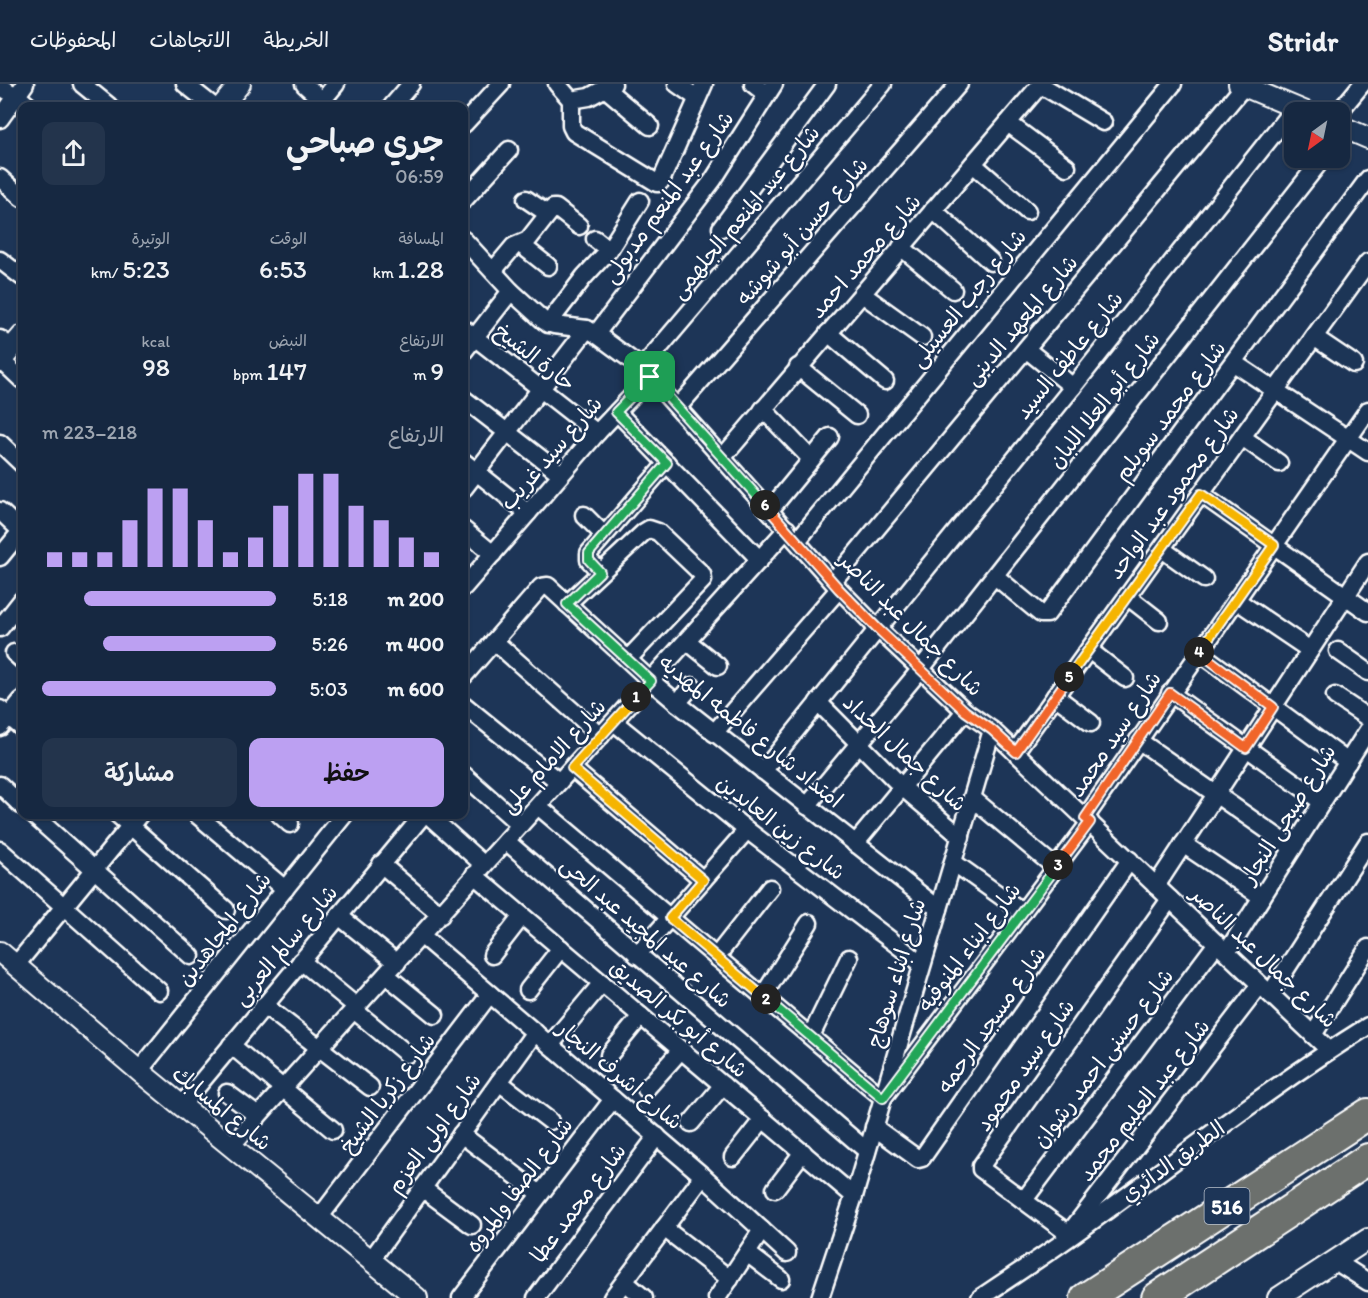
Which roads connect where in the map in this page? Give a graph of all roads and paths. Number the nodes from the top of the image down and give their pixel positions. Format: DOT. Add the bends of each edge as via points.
graph roads {
  1 [pos="82,84"];
  2 [pos="185,84"];
  3 [pos="304,84"];
  4 [pos="336,84"];
  5 [pos="411,84"];
  6 [pos="501,84"];
  7 [pos="557,84"];
  8 [pos="677,84"];
  9 [pos="753,84"];
  10 [pos="827,84"];
  11 [pos="883,84"];
  12 [pos="959,84"];
  13 [pos="1041,84"];
  14 [pos="1173,84"];
  15 [pos="1362,84"];
  16 [pos="0,87"];
  17 [pos="609,87"];
  18 [pos="1251,87"];
  19 [pos="771,90"];
  20 [pos="701,91"];
  21 [pos="23,95"];
  22 [pos="229,100"];
  23 [pos="571,100"];
  24 [pos="104,102"];
  25 [pos="323,102"];
  26 [pos="326,102"];
  27 [pos="395,102"];
  28 [pos="1284,102"];
  29 [pos="1350,108"];
  30 [pos="0,119"];
  31 [pos="468,120"];
  32 [pos="1103,122"];
  33 [pos="1008,123"];
  34 [pos="651,126"];
  35 [pos="1284,130"];
  36 [pos="1350,130"];
  37 [pos="1368,138"];
  38 [pos="509,150"];
  39 [pos="973,164"];
  40 [pos="1067,167"];
  41 [pos="1315,168"];
  42 [pos="0,178"];
  43 [pos="1368,179"];
  44 [pos="18,194"];
  45 [pos="468,196"];
  46 [pos="526,199"];
  47 [pos="640,201"];
  48 [pos="933,210"];
  49 [pos="1027,211"];
  50 [pos="548,214"];
  51 [pos="579,226"];
  52 [pos="721,228"];
  53 [pos="595,239"];
  54 [pos="468,244"];
  55 [pos="520,244"];
  56 [pos="901,247"];
  57 [pos="609,250"];
  58 [pos="0,260"];
  59 [pos="1368,261"];
  60 [pos="991,262"];
  61 [pos="548,266"];
  62 [pos="493,271"];
  63 [pos="18,274"];
  64 [pos="1363,279"];
  65 [pos="953,290"];
  66 [pos="511,291"];
  67 [pos="862,294"];
  68 [pos="548,324"];
  69 [pos="591,331"];
  70 [pos="828,333"];
  71 [pos="922,337"];
  72 [pos="1314,337"];
  73 [pos="468,338"];
  74 [pos="468,340"];
  75 [pos="7,349"];
  76 [pos="1026,349"];
  77 [pos="1234,363"];
  78 [pos="1354,364"];
  79 [pos="798,367"];
  80 [pos="18,372"];
  81 [pos="646,373"];
  82 [pos="885,381"];
  83 [pos="1073,387"];
  84 [pos="540,389"];
  85 [pos="1275,390"];
  86 [pos="468,402"];
  87 [pos="678,407"];
  88 [pos="762,409"];
  89 [pos="1368,410"];
  90 [pos="616,412"];
  91 [pos="857,415"];
  92 [pos="506,433"];
  93 [pos="597,433"];
  94 [pos="830,437"];
  95 [pos="1242,437"];
  96 [pos="1348,439"];
  97 [pos="0,443"];
  98 [pos="1368,452"];
  99 [pos="723,457"];
  100 [pos="811,459"];
  101 [pos="18,460"];
  102 [pos="667,463"];
  103 [pos="1279,463"];
  104 [pos="470,467"];
  105 [pos="561,474"];
  106 [pos="1201,494"];
  107 [pos="770,510"];
  108 [pos="0,511"];
  109 [pos="528,513"];
  110 [pos="584,515"];
  111 [pos="18,527"];
  112 [pos="468,533"];
  113 [pos="792,535"];
  114 [pos="18,536"];
  115 [pos="604,536"];
  116 [pos="1274,545"];
  117 [pos="1162,549"];
  118 [pos="493,554"];
  119 [pos="0,557"];
  120 [pos="760,560"];
  121 [pos="1368,562"];
  122 [pos="600,572"];
  123 [pos="995,576"];
  124 [pos="1204,579"];
  125 [pos="468,582"];
  126 [pos="836,585"];
  127 [pos="18,596"];
  128 [pos="1127,596"];
  129 [pos="1346,596"];
  130 [pos="1236,600"];
  131 [pos="567,604"];
  132 [pos="1368,612"];
  133 [pos="1159,621"];
  134 [pos="0,628"];
  135 [pos="878,629"];
  136 [pos="494,641"];
  137 [pos="687,641"];
  138 [pos="1089,650"];
  139 [pos="1310,650"];
  140 [pos="1338,651"];
  141 [pos="1199,652"];
  142 [pos="628,659"];
  143 [pos="718,666"];
  144 [pos="920,670"];
  145 [pos="468,671"];
  146 [pos="1368,672"];
  147 [pos="1125,678"];
  148 [pos="651,681"];
  149 [pos="692,686"];
  150 [pos="1170,693"];
  151 [pos="1055,696"];
  152 [pos="1335,696"];
  153 [pos="818,702"];
  154 [pos="677,703"];
  155 [pos="18,704"];
  156 [pos="1273,707"];
  157 [pos="468,708"];
  158 [pos="965,711"];
  159 [pos="3,717"];
  160 [pos="1368,718"];
  161 [pos="614,722"];
  162 [pos="1090,723"];
  163 [pos="18,726"];
  164 [pos="992,730"];
  165 [pos="1368,730"];
  166 [pos="714,733"];
  167 [pos="601,736"];
  168 [pos="1138,740"];
  169 [pos="859,745"];
  170 [pos="1246,748"];
  171 [pos="1016,752"];
  172 [pos="1348,762"];
  173 [pos="572,768"];
  174 [pos="763,771"];
  175 [pos="468,779"];
  176 [pos="559,782"];
  177 [pos="0,785"];
  178 [pos="902,787"];
  179 [pos="1216,793"];
  180 [pos="972,798"];
  181 [pos="18,802"];
  182 [pos="1322,802"];
  183 [pos="538,806"];
  184 [pos="807,806"];
  185 [pos="38,819"];
  186 [pos="202,819"];
  187 [pos="341,819"];
  188 [pos="421,819"];
  189 [pos="430,819"];
  190 [pos="1088,820"];
  191 [pos="135,821"];
  192 [pos="520,825"];
  193 [pos="747,830"];
  194 [pos="961,837"];
  195 [pos="506,841"];
  196 [pos="1368,842"];
  197 [pos="855,844"];
  198 [pos="1183,844"];
  199 [pos="1293,848"];
  200 [pos="0,850"];
  201 [pos="1131,860"];
  202 [pos="953,862"];
  203 [pos="381,864"];
  204 [pos="1056,868"];
  205 [pos="94,870"];
  206 [pos="479,870"];
  207 [pos="703,880"];
  208 [pos="1156,886"];
  209 [pos="770,888"];
  210 [pos="285,889"];
  211 [pos="1262,897"];
  212 [pos="1170,899"];
  213 [pos="64,907"];
  214 [pos="939,909"];
  215 [pos="226,910"];
  216 [pos="1023,912"];
  217 [pos="441,915"];
  218 [pos="339,916"];
  219 [pos="522,916"];
  220 [pos="670,918"];
  221 [pos="809,923"];
  222 [pos="422,936"];
  223 [pos="561,948"];
  224 [pos="1222,948"];
  225 [pos="1368,948"];
  226 [pos="0,952"];
  227 [pos="492,955"];
  228 [pos="636,955"];
  229 [pos="191,956"];
  230 [pos="716,957"];
  231 [pos="849,957"];
  232 [pos="301,961"];
  233 [pos="922,964"];
  234 [pos="16,965"];
  235 [pos="392,969"];
  236 [pos="602,983"];
  237 [pos="1265,989"];
  238 [pos="528,990"];
  239 [pos="159,991"];
  240 [pos="490,994"];
  241 [pos="763,996"];
  242 [pos="264,1005"];
  243 [pos="356,1008"];
  244 [pos="435,1015"];
  245 [pos="641,1016"];
  246 [pos="1368,1026"];
  247 [pos="535,1032"];
  248 [pos="1313,1035"];
  249 [pos="811,1036"];
  250 [pos="550,1045"];
  251 [pos="231,1046"];
  252 [pos="319,1048"];
  253 [pos="681,1050"];
  254 [pos="1329,1050"];
  255 [pos="407,1054"];
  256 [pos="609,1055"];
  257 [pos="140,1071"];
  258 [pos="499,1082"];
  259 [pos="723,1085"];
  260 [pos="370,1087"];
  261 [pos="283,1088"];
  262 [pos="646,1089"];
  263 [pos="227,1093"];
  264 [pos="613,1098"];
  265 [pos="883,1098"];
  266 [pos="181,1106"];
  267 [pos="1368,1114"];
  268 [pos="258,1116"];
  269 [pos="764,1119"];
  270 [pos="550,1121"];
  271 [pos="691,1123"];
  272 [pos="874,1127"];
  273 [pos="333,1130"];
  274 [pos="461,1134"];
  275 [pos="657,1136"];
  276 [pos="231,1146"];
  277 [pos="867,1151"];
  278 [pos="803,1152"];
  279 [pos="733,1157"];
  280 [pos="1368,1159"];
  281 [pos="703,1176"];
  282 [pos="422,1188"];
  283 [pos="775,1190"];
  284 [pos="540,1194"];
  285 [pos="854,1196"];
  286 [pos="1024,1200"];
  287 [pos="319,1218"];
  288 [pos="472,1225"];
  289 [pos="664,1228"];
  290 [pos="762,1230"];
  291 [pos="1066,1238"];
  292 [pos="1368,1239"];
  293 [pos="747,1253"];
  294 [pos="787,1253"];
  295 [pos="370,1260"];
  296 [pos="1335,1261"];
  297 [pos="730,1279"];
  298 [pos="781,1279"];
  299 [pos="625,1282"];
  300 [pos="1368,1282"];
  301 [pos="417,1298"];
  302 [pos="461,1298"];
  303 [pos="536,1298"];
  304 [pos="612,1298"];
  305 [pos="644,1298"];
  306 [pos="717,1298"];
  307 [pos="820,1298"];
  308 [pos="980,1298"];
  309 [pos="1086,1298"];
  310 [pos="1157,1298"];
  311 [pos="1278,1298"];
  1 -- 24 [label="street"];
  2 -- 22 [label="street"];
  3 -- 25 [label="street"];
  4 -- 26 [label="street"];
  5 -- 27 [label="street"];
  6 -- 31 [label="street"];
  7 -- 23 [label="street"];
  8 -- 20 [label="street"];
  9 -- 19 [label="street"];
  10 -- 52 [label="street"];
  11 -- 81 [label="street, شارع عبد المنعم الجلهمى"];
  12 -- 87 [label="street, شارع حسن أبو شوشه"];
  13 -- 32 [label="street"];
  13 -- 33 [label="street, شارع محمد احمد"];
  14 -- 113 [label="street, شارع رجب العسيلى"];
  15 -- 29 [label="street"];
  16 -- 21 [label="street"];
  17 -- 23 [label="street"];
  17 -- 34 [label="street"];
  18 -- 28 [label="street"];
  18 -- 76 [label="street, شارع المعهد الدينى"];
  19 -- 69 [label="street, شارع عبد المنعم مدبولى" via="713,180"];
  20 -- 23 [label="street" via="657,183 574,132"];
  21 -- 30 [label="street"];
  33 -- 39 [label="street, شارع محمد احمد"];
  33 -- 40 [label="street"];
  35 -- 83 [label="street, شارع عاطف السيد"];
  36 -- 37 [label="street"];
  38 -- 45 [label="street"];
  39 -- 48 [label="street, شارع محمد احمد"];
  39 -- 49 [label="street"];
  41 -- 123 [label="street, شارع أبو العلا اللبان"];
  42 -- 44 [label="street"];
  43 -- 77 [label="street, شارع محمد سويلم"];
  46 -- 50 [label="street"];
  47 -- 57 [label="street"];
  48 -- 56 [label="street, شارع محمد احمد"];
  48 -- 60 [label="street"];
  50 -- 51 [label="street" via="556,208"];
  50 -- 55 [label="street" via="528,240"];
  53 -- 57 [label="street"];
  54 -- 62 [label="street"];
  55 -- 61 [label="street"];
  55 -- 62 [label="street"];
  56 -- 65 [label="street"];
  56 -- 67 [label="street, شارع محمد احمد"];
  57 -- 68 [label="street"];
  58 -- 63 [label="street"];
  59 -- 64 [label="street, شارع محمود عبد الواحد"];
  62 -- 66 [label="street"];
  64 -- 72 [label="street, شارع محمود عبد الواحد"];
  66 -- 68 [label="street"];
  66 -- 73 [label="street"];
  67 -- 70 [label="street, شارع محمد احمد"];
  67 -- 71 [label="street"];
  68 -- 69 [label="street, شارع جمال عبد الناصر"];
  69 -- 81 [label="street, شارع جمال عبد الناصر"];
  69 -- 84 [label="street, شارع عبد المنعم مدبولى"];
  70 -- 79 [label="street, شارع محمد احمد"];
  70 -- 82 [label="street"];
  72 -- 78 [label="street"];
  72 -- 85 [label="street, شارع محمود عبد الواحد"];
  74 -- 84 [label="street, حارة الشيخ"];
  75 -- 80 [label="street"];
  76 -- 83 [label="street"];
  76 -- 126 [label="street, شارع المعهد الدينى"];
  77 -- 85 [label="street"];
  77 -- 123 [label="street, شارع محمد سويلم" via="1047,614 1041,614"];
  79 -- 88 [label="street, شارع محمد احمد"];
  79 -- 91 [label="street"];
  81 -- 87 [label="street, شارع جمال عبد الناصر"];
  81 -- 90 [label="street, شارع سيد غريب"];
  83 -- 135 [label="street, شارع عاطف السيد"];
  84 -- 92 [label="street, شارع عبد المنعم مدبولى"];
  84 -- 93 [label="street, حارة الشيخ"];
  85 -- 95 [label="street, شارع محمود عبد الواحد"];
  85 -- 96 [label="street"];
  86 -- 92 [label="street"];
  87 -- 99 [label="street, شارع جمال عبد الناصر"];
  88 -- 99 [label="street, شارع محمد احمد"];
  88 -- 100 [label="street"];
  89 -- 96 [label="street, شارع سيد محمد"];
  90 -- 93 [label="street, شارع سيد غريب"];
  90 -- 102 [label="street"];
  92 -- 104 [label="street, شارع عبد المنعم مدبولى"];
  92 -- 105 [label="street"];
  93 -- 105 [label="street, شارع سيد غريب"];
  94 -- 100 [label="street"];
  95 -- 103 [label="street"];
  95 -- 106 [label="street, شارع محمود عبد الواحد"];
  96 -- 98 [label="street"];
  96 -- 116 [label="street, شارع سيد محمد"];
  97 -- 101 [label="street"];
  99 -- 107 [label="street, شارع جمال عبد الناصر"];
  100 -- 107 [label="street"];
  102 -- 115 [label="street"];
  102 -- 120 [label="street"];
  104 -- 109 [label="street"];
  105 -- 109 [label="street, شارع سيد غريب"];
  106 -- 116 [label="street"];
  106 -- 117 [label="street, شارع محمود عبد الواحد"];
  107 -- 113 [label="street, شارع جمال عبد الناصر"];
  108 -- 111 [label="street"];
  109 -- 118 [label="street, شارع سيد غريب"];
  110 -- 115 [label="street"];
  112 -- 118 [label="street"];
  113 -- 120 [label="street, شارع الامام على"];
  113 -- 126 [label="street, شارع جمال عبد الناصر"];
  114 -- 119 [label="street"];
  115 -- 122 [label="street" via="588,558"];
  116 -- 129 [label="street"];
  116 -- 130 [label="street, شارع سيد محمد"];
  117 -- 124 [label="street"];
  117 -- 128 [label="street, شارع محمود عبد الواحد"];
  118 -- 125 [label="street, شارع سيد غريب"];
  120 -- 137 [label="street, شارع الامام على"];
  121 -- 129 [label="street"];
  122 -- 131 [label="street"];
  122 -- 142 [label="street" via="649,530 658,532 703,576 703,582"];
  123 -- 144 [label="street, شارع أبو العلا اللبان"];
  126 -- 135 [label="street, شارع جمال عبد الناصر"];
  126 -- 166 [label="street, شارع المعهد الدينى"];
  127 -- 134 [label="street"];
  128 -- 133 [label="street"];
  128 -- 138 [label="street, شارع محمود عبد الواحد"];
  129 -- 132 [label="street"];
  129 -- 139 [label="street"];
  130 -- 139 [label="street"];
  130 -- 141 [label="street, شارع سيد محمد"];
  131 -- 136 [label="street, امتداد شارع فاطمه المهديه" via="548,586 541,587"];
  131 -- 142 [label="street, امتداد شارع فاطمه المهديه"];
  135 -- 144 [label="street, شارع جمال عبد الناصر"];
  135 -- 153 [label="street, شارع عاطف السيد"];
  136 -- 145 [label="street"];
  136 -- 167 [label="street"];
  137 -- 143 [label="street"];
  137 -- 148 [label="street, شارع الامام على"];
  138 -- 147 [label="street"];
  138 -- 151 [label="street, شارع محمود عبد الواحد"];
  139 -- 156 [label="street"];
  140 -- 146 [label="street"];
  141 -- 150 [label="street, شارع سيد محمد"];
  141 -- 156 [label="street"];
  142 -- 148 [label="street, امتداد شارع فاطمه المهديه"];
  144 -- 158 [label="street, شارع جمال عبد الناصر"];
  144 -- 169 [label="street, شارع أبو العلا اللبان"];
  148 -- 154 [label="street, امتداد شارع فاطمه المهديه"];
  148 -- 161 [label="street, شارع الامام على"];
  149 -- 154 [label="street"];
  150 -- 168 [label="street, شارع سيد محمد"];
  150 -- 170 [label="street"];
  151 -- 162 [label="street"];
  151 -- 171 [label="street, شارع محمود عبد الواحد"];
  152 -- 160 [label="street"];
  153 -- 169 [label="street, شارع جمال الحداد"];
  153 -- 174 [label="street, شارع عاطف السيد"];
  154 -- 166 [label="street, امتداد شارع فاطمه المهديه"];
  155 -- 159 [label="street"];
  156 -- 170 [label="street"];
  156 -- 172 [label="street"];
  157 -- 176 [label="street"];
  158 -- 164 [label="street, شارع جمال عبد الناصر"];
  158 -- 178 [label="street"];
  159 -- 163 [label="street"];
  161 -- 167 [label="street, شارع الامام على"];
  161 -- 193 [label="street, شارع زين العابدين"];
  164 -- 171 [label="street, شارع جمال عبد الناصر"];
  164 -- 180 [label="street, شارع ابناء سوهاج"];
  165 -- 172 [label="street, شارع صبحى النجار"];
  166 -- 174 [label="street, امتداد شارع فاطمه المهديه"];
  167 -- 173 [label="street, شارع الامام على"];
  168 -- 179 [label="street"];
  168 -- 190 [label="street, شارع سيد محمد"];
  169 -- 178 [label="street, شارع جمال الحداد"];
  169 -- 184 [label="street, شارع أبو العلا اللبان"];
  170 -- 179 [label="street"];
  170 -- 182 [label="street"];
  171 -- 190 [label="street, شارع جمال عبد الناصر"];
  172 -- 182 [label="street, شارع صبحى النجار"];
  173 -- 176 [label="street, شارع الامام على"];
  173 -- 207 [label="street"];
  174 -- 184 [label="street, امتداد شارع فاطمه المهديه"];
  175 -- 192 [label="street"];
  176 -- 183 [label="street, شارع الامام على"];
  177 -- 181 [label="street"];
  178 -- 194 [label="street, شارع جمال الحداد"];
  178 -- 197 [label="street"];
  179 -- 198 [label="street"];
  179 -- 199 [label="street"];
  180 -- 194 [label="street, شارع ابناء سوهاج"];
  180 -- 204 [label="street"];
  182 -- 199 [label="street, شارع صبحى النجار"];
  183 -- 192 [label="street, شارع الامام على"];
  183 -- 220 [label="street"];
  184 -- 197 [label="street, امتداد شارع فاطمه المهديه"];
  185 -- 205 [label="street"];
  186 -- 210 [label="street"];
  187 -- 210 [label="street, شارع المجاهدين"];
  188 -- 203 [label="street, شارع سالم العربى"];
  189 -- 206 [label="street, شارع أبو بكر الصديق"];
  190 -- 201 [label="street, شارع جمال عبد الناصر"];
  190 -- 204 [label="street, شارع ابناء المنوفيه"];
  191 -- 205 [label="street"];
  191 -- 215 [label="street"];
  192 -- 195 [label="street, شارع الامام على"];
  193 -- 207 [label="street"];
  193 -- 233 [label="street, شارع زين العابدين"];
  194 -- 202 [label="street, شارع ابناء سوهاج"];
  195 -- 206 [label="street, شارع الامام على"];
  195 -- 228 [label="street, شارع عبد المجيد عبد الحى"];
  196 -- 237 [label="street, شارع عبد العليم محمد"];
  197 -- 214 [label="street, امتداد شارع فاطمه المهديه"];
  198 -- 208 [label="street"];
  198 -- 211 [label="street"];
  199 -- 211 [label="street, شارع صبحى النجار"];
  200 -- 213 [label="street"];
  201 -- 208 [label="street, شارع جمال عبد الناصر"];
  201 -- 272 [label="street, شارع مسجد الرحمه" via="922,1158 918,1159"];
  202 -- 214 [label="street, شارع ابناء سوهاج"];
  202 -- 216 [label="street"];
  203 -- 217 [label="street"];
  203 -- 218 [label="street, شارع سالم العربى"];
  204 -- 216 [label="street, شارع ابناء المنوفيه"];
  205 -- 213 [label="street"];
  205 -- 229 [label="street"];
  206 -- 217 [label="street, شارع الامام على"];
  206 -- 219 [label="street, شارع أبو بكر الصديق"];
  207 -- 220 [label="street"];
  208 -- 212 [label="street, شارع جمال عبد الناصر"];
  209 -- 230 [label="street"];
  210 -- 257 [label="street, شارع المجاهدين"];
  211 -- 224 [label="street, شارع صبحى النجار"];
  212 -- 224 [label="street, شارع جمال عبد الناصر"];
  212 -- 286 [label="street, شارع سيد محمود" via="981,1166"];
  213 -- 234 [label="street"];
  213 -- 239 [label="street"];
  214 -- 233 [label="street, شارع ابناء سوهاج"];
  216 -- 265 [label="street, شارع ابناء المنوفيه"];
  217 -- 222 [label="street, شارع الامام على"];
  218 -- 232 [label="street, شارع سالم العربى"];
  218 -- 235 [label="street"];
  219 -- 223 [label="street, شارع أبو بكر الصديق"];
  219 -- 227 [label="street"];
  220 -- 228 [label="street"];
  220 -- 230 [label="street"];
  221 -- 241 [label="street"];
  222 -- 235 [label="street, شارع الامام على"];
  222 -- 240 [label="street, شارع اشرف النجار"];
  223 -- 236 [label="street, شارع أبو بكر الصديق"];
  223 -- 238 [label="street"];
  224 -- 237 [label="street, شارع جمال عبد الناصر"];
  224 -- 286 [label="street, شارع حسنى احمد رشوان"];
  225 -- 248 [label="street"];
  226 -- 234 [label="street, شارع المسابك"];
  228 -- 277 [label="street, شارع عبد المجيد عبد الحى"];
  230 -- 241 [label="street"];
  231 -- 249 [label="street"];
  232 -- 242 [label="street, شارع سالم العربى"];
  232 -- 243 [label="street"];
  233 -- 265 [label="street, شارع ابناء سوهاج"];
  234 -- 257 [label="street, شارع المسابك"];
  235 -- 243 [label="street, شارع الامام على"];
  235 -- 244 [label="street"];
  236 -- 245 [label="street, شارع أبو بكر الصديق"];
  236 -- 250 [label="street"];
  237 -- 248 [label="street, شارع جمال عبد الناصر"];
  237 -- 291 [label="street, شارع عبد العليم محمد"];
  240 -- 247 [label="street, شارع اشرف النجار"];
  240 -- 287 [label="street, شارع زكريا الشيخ"];
  241 -- 249 [label="street"];
  242 -- 251 [label="street, شارع سالم العربى"];
  242 -- 252 [label="street"];
  243 -- 252 [label="street, شارع الامام على"];
  243 -- 255 [label="street"];
  245 -- 253 [label="street, شارع أبو بكر الصديق"];
  245 -- 256 [label="street"];
  246 -- 254 [label="street, الطريق الدائري"];
  247 -- 250 [label="street, شارع اشرف النجار"];
  247 -- 258 [label="street, شارع اولى العزم"];
  248 -- 254 [label="street, شارع جمال عبد الناصر"];
  249 -- 265 [label="street"];
  250 -- 264 [label="street, شارع اشرف النجار"];
  251 -- 261 [label="street"];
  251 -- 266 [label="street, شارع سالم العربى"];
  252 -- 260 [label="street"];
  252 -- 261 [label="street, شارع الامام على"];
  253 -- 259 [label="street, شارع أبو بكر الصديق"];
  253 -- 262 [label="street"];
  254 -- 291 [label="street, الطريق الدائري"];
  257 -- 266 [label="street, شارع المسابك"];
  258 -- 270 [label="street"];
  258 -- 274 [label="street, شارع اولى العزم"];
  259 -- 269 [label="street, شارع أبو بكر الصديق"];
  259 -- 271 [label="street"];
  261 -- 268 [label="street, شارع الامام على"];
  261 -- 273 [label="street"];
  263 -- 268 [label="street"];
  264 -- 275 [label="street, شارع اشرف النجار"];
  264 -- 284 [label="street, شارع الصفا والمروه"];
  265 -- 272 [label="street, شارع ابناء سوهاج"];
  266 -- 276 [label="street, شارع المسابك"];
  267 -- 309 [label="highway, 516"];
  268 -- 276 [label="street, شارع الامام على"];
  269 -- 278 [label="street, شارع أبو بكر الصديق"];
  269 -- 279 [label="street"];
  272 -- 277 [label="street, شارع ابناء سوهاج"];
  274 -- 282 [label="street, شارع اولى العزم"];
  274 -- 284 [label="street"];
  275 -- 281 [label="street, شارع اشرف النجار"];
  275 -- 303 [label="street, شارع محمد عطا"];
  276 -- 287 [label="street, شارع المسابك"];
  277 -- 285 [label="street, شارع ابناء سوهاج"];
  278 -- 283 [label="street"];
  278 -- 285 [label="street, شارع أبو بكر الصديق"];
  280 -- 310 [label="highway, 516"];
  281 -- 289 [label="street"];
  281 -- 290 [label="street, شارع اشرف النجار"];
  282 -- 288 [label="street"];
  282 -- 295 [label="street, شارع اولى العزم"];
  284 -- 302 [label="street, شارع الصفا والمروه"];
  285 -- 307 [label="street, شارع ابناء سوهاج"];
  286 -- 291 [label="street, شارع سيد محمود"];
  287 -- 295 [label="street, شارع المسابك"];
  289 -- 297 [label="street"];
  289 -- 299 [label="street"];
  290 -- 293 [label="street"];
  290 -- 294 [label="street, شارع اشرف النجار"];
  291 -- 308 [label="street, الطريق الدائري"];
  292 -- 296 [label="street"];
  293 -- 297 [label="street"];
  293 -- 298 [label="street"];
  295 -- 301 [label="street, شارع المسابك"];
  296 -- 300 [label="street"];
  296 -- 311 [label="street"];
  297 -- 306 [label="street"];
  299 -- 304 [label="street"];
  299 -- 305 [label="street"];
}
